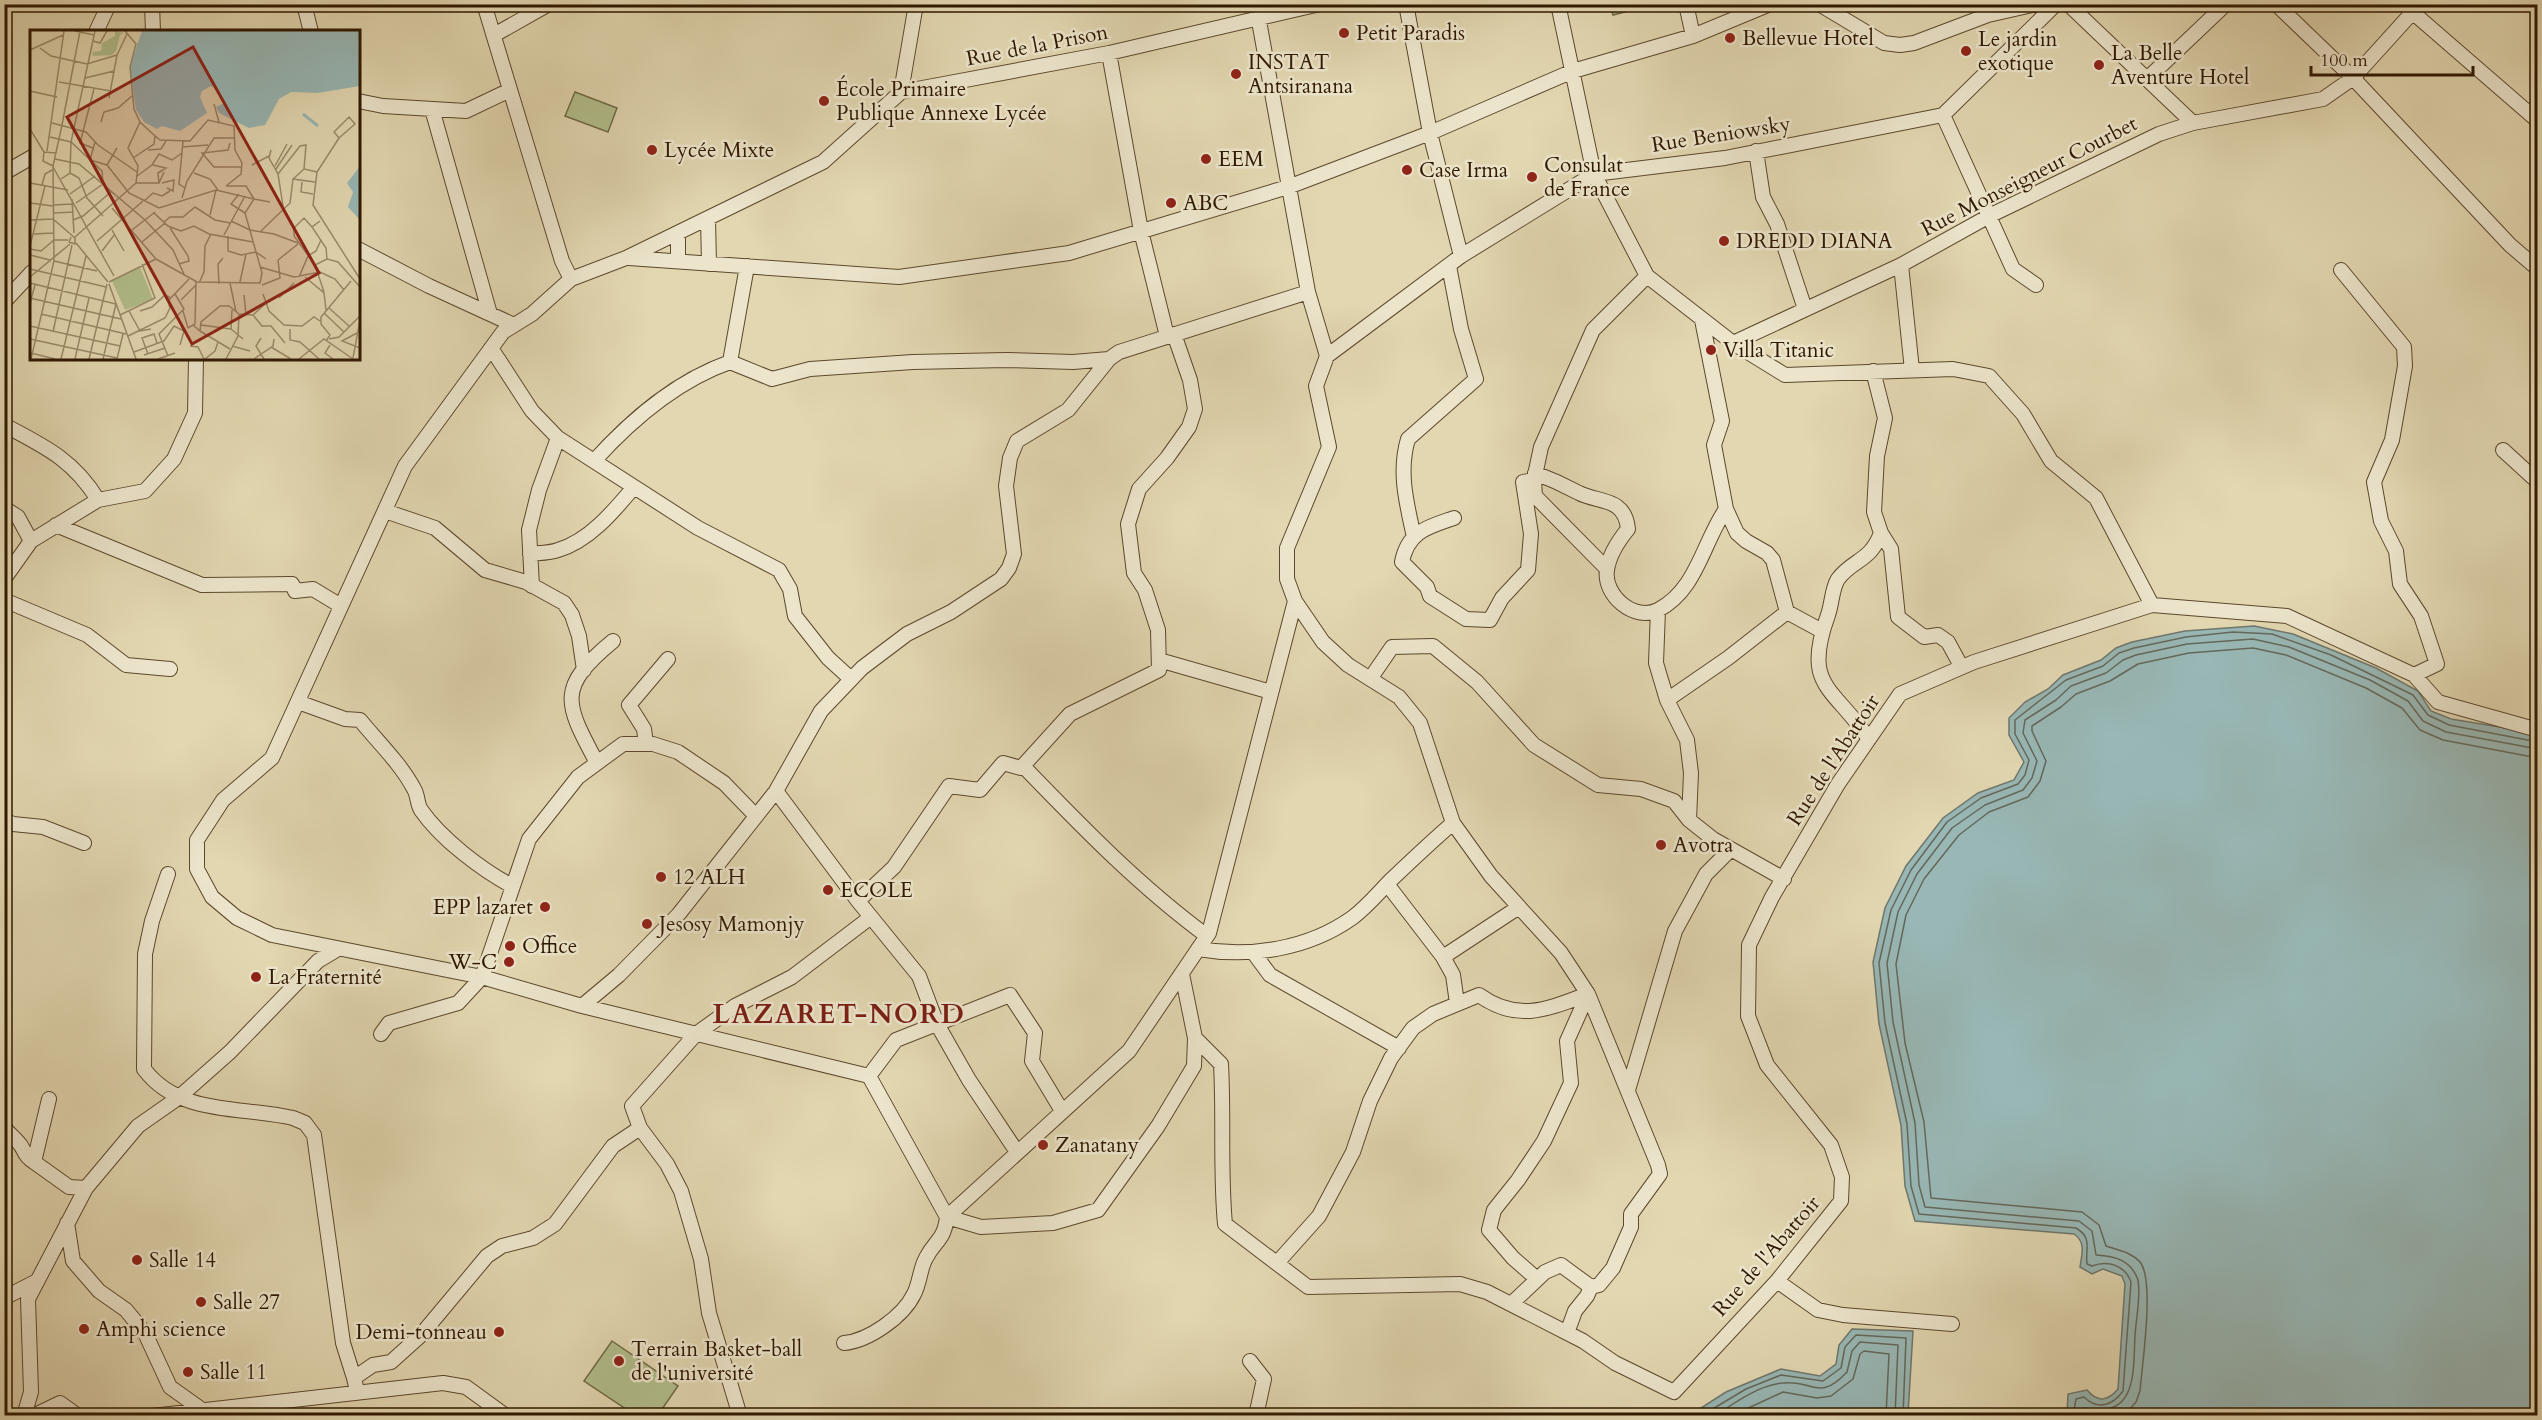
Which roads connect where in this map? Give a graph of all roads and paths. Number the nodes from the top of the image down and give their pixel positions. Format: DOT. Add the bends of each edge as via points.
graph roads {
  1 [pos="109,4"];
  2 [pos="152,4"];
  3 [pos="304,4"];
  4 [pos="484,4"];
  5 [pos="549,4"];
  6 [pos="916,4"];
  7 [pos="1320,4"];
  8 [pos="1406,4"];
  9 [pos="1558,4"];
  10 [pos="1686,4"];
  11 [pos="1770,4"];
  12 [pos="1819,4"];
  13 [pos="2036,4"];
  14 [pos="2056,4"];
  15 [pos="2068,4"];
  16 [pos="2226,4"];
  17 [pos="2276,4"];
  18 [pos="2411,7"];
  19 [pos="1986,10"];
  20 [pos="1259,21"];
  21 [pos="97,30"];
  22 [pos="153,30"];
  23 [pos="310,30"];
  24 [pos="494,35"];
  25 [pos="1693,36"];
  26 [pos="1109,53"];
  27 [pos="1573,71"];
  28 [pos="2148,78"];
  29 [pos="2353,78"];
  30 [pos="510,90"];
  31 [pos="901,92"];
  32 [pos="360,101"];
  33 [pos="432,109"];
  34 [pos="1943,115"];
  35 [pos="2538,121"];
  36 [pos="2193,123"];
  37 [pos="1430,133"];
  38 [pos="1756,151"];
  39 [pos="30,158"];
  40 [pos="4,173"];
  41 [pos="1594,174"];
  42 [pos="1288,187"];
  43 [pos="1991,215"];
  44 [pos="708,218"];
  45 [pos="1141,231"];
  46 [pos="678,233"];
  47 [pos="360,250"];
  48 [pos="1461,256"];
  49 [pos="627,258"];
  50 [pos="678,261"];
  51 [pos="709,264"];
  52 [pos="1901,265"];
  53 [pos="747,266"];
  54 [pos="1449,266"];
  55 [pos="2538,269"];
  56 [pos="2341,270"];
  57 [pos="30,274"];
  58 [pos="1647,276"];
  59 [pos="571,279"];
  60 [pos="2036,285"];
  61 [pos="1308,292"];
  62 [pos="4,302"];
  63 [pos="1805,309"];
  64 [pos="490,314"];
  65 [pos="1702,320"];
  66 [pos="514,325"];
  67 [pos="1171,335"];
  68 [pos="1733,343"];
  69 [pos="491,348"];
  70 [pos="1327,356"];
  71 [pos="1109,359"];
  72 [pos="196,360"];
  73 [pos="730,362"];
  74 [pos="1912,370"];
  75 [pos="1873,371"];
  76 [pos="4,425"];
  77 [pos="558,438"];
  78 [pos="2503,450"];
  79 [pos="594,461"];
  80 [pos="1534,476"];
  81 [pos="2538,482"];
  82 [pos="634,488"];
  83 [pos="98,500"];
  84 [pos="4,508"];
  85 [pos="1726,509"];
  86 [pos="385,511"];
  87 [pos="1454,518"];
  88 [pos="56,525"];
  89 [pos="1881,533"];
  90 [pos="1414,537"];
  91 [pos="31,541"];
  92 [pos="530,554"];
  93 [pos="1607,569"];
  94 [pos="4,579"];
  95 [pos="532,586"];
  96 [pos="4,600"];
  97 [pos="1295,601"];
  98 [pos="2152,605"];
  99 [pos="341,606"];
  100 [pos="1658,610"];
  101 [pos="1787,612"];
  102 [pos="1822,631"];
  103 [pos="613,641"];
  104 [pos="668,659"];
  105 [pos="1159,660"];
  106 [pos="1961,666"];
  107 [pos="170,669"];
  108 [pos="584,670"];
  109 [pos="2414,675"];
  110 [pos="851,679"];
  111 [pos="1370,679"];
  112 [pos="1271,692"];
  113 [pos="1667,699"];
  114 [pos="298,702"];
  115 [pos="2538,730"];
  116 [pos="1869,739"];
  117 [pos="646,744"];
  118 [pos="597,763"];
  119 [pos="1023,766"];
  120 [pos="776,791"];
  121 [pos="755,815"];
  122 [pos="4,820"];
  123 [pos="1689,820"];
  124 [pos="1453,823"];
  125 [pos="84,843"];
  126 [pos="1731,849"];
  127 [pos="168,874"];
  128 [pos="1784,879"];
  129 [pos="1387,884"];
  130 [pos="512,886"];
  131 [pos="858,901"];
  132 [pos="1519,907"];
  133 [pos="871,917"];
  134 [pos="1207,936"];
  135 [pos="338,949"];
  136 [pos="1198,949"];
  137 [pos="1253,952"];
  138 [pos="1443,957"];
  139 [pos="1182,974"];
  140 [pos="482,977"];
  141 [pos="1588,994"];
  142 [pos="1457,1003"];
  143 [pos="582,1006"];
  144 [pos="937,1024"];
  145 [pos="381,1034"];
  146 [pos="696,1034"];
  147 [pos="1195,1038"];
  148 [pos="1399,1048"];
  149 [pos="869,1077"];
  150 [pos="1628,1090"];
  151 [pos="178,1098"];
  152 [pos="49,1099"];
  153 [pos="1062,1111"];
  154 [pos="4,1127"];
  155 [pos="640,1128"];
  156 [pos="1017,1152"];
  157 [pos="34,1162"];
  158 [pos="86,1188"];
  159 [pos="947,1217"];
  160 [pos="68,1223"];
  161 [pos="1277,1263"];
  162 [pos="1537,1279"];
  163 [pos="37,1281"];
  164 [pos="1777,1281"];
  165 [pos="1591,1287"];
  166 [pos="4,1298"];
  167 [pos="1511,1304"];
  168 [pos="1952,1324"];
  169 [pos="1567,1333"];
  170 [pos="844,1343"];
  171 [pos="1250,1361"];
  172 [pos="355,1384"];
  173 [pos="205,1412"];
  174 [pos="24,1416"];
  175 [pos="33,1416"];
  176 [pos="78,1416"];
  177 [pos="152,1416"];
  178 [pos="506,1416"];
  179 [pos="740,1416"];
  180 [pos="1256,1416"];
  1 -- 21 [label="street"];
  2 -- 22 [label="street"];
  3 -- 23 [label="street"];
  4 -- 24 [label="street"];
  5 -- 24 [label="street"];
  6 -- 31 [label="street"];
  7 -- 20 [label="street, Rue de la Prison"];
  8 -- 37 [label="street"];
  9 -- 27 [label="street"];
  10 -- 25 [label="street"];
  11 -- 25 [label="street"];
  12 -- 19 [label="street" via="1884,44 1900,45 1914,43"];
  13 -- 19 [label="street"];
  14 -- 34 [label="street"];
  15 -- 28 [label="street"];
  16 -- 28 [label="street"];
  17 -- 29 [label="street"];
  18 -- 29 [label="street, Rue Monseigneur Courbet"];
  18 -- 35 [label="street"];
  20 -- 26 [label="street, Rue de la Prison"];
  20 -- 42 [label="street"];
  24 -- 30 [label="street"];
  25 -- 27 [label="street"];
  26 -- 31 [label="street, Rue de la Prison"];
  26 -- 45 [label="street"];
  27 -- 37 [label="street"];
  27 -- 41 [label="street"];
  28 -- 36 [label="street"];
  29 -- 36 [label="street, Rue Monseigneur Courbet" via="2323,99"];
  29 -- 55 [label="street" via="2510,245"];
  30 -- 33 [label="street" via="466,111"];
  30 -- 59 [label="street" via="562,261"];
  31 -- 44 [label="street" via="823,162"];
  32 -- 33 [label="street"];
  33 -- 64 [label="street"];
  34 -- 38 [label="street, Rue Beniowsky"];
  34 -- 43 [label="street"];
  36 -- 43 [label="street, Rue Monseigneur Courbet" via="2159,134"];
  37 -- 42 [label="street"];
  37 -- 48 [label="street"];
  38 -- 41 [label="street, Rue Beniowsky"];
  38 -- 63 [label="street" via="1763,197 1777,224"];
  39 -- 40 [label="street"];
  41 -- 48 [label="street, Rue Beniowsky"];
  41 -- 58 [label="street"];
  42 -- 45 [label="street"];
  42 -- 61 [label="street"];
  43 -- 52 [label="street, Rue Monseigneur Courbet"];
  43 -- 60 [label="street" via="2013,269"];
  44 -- 46 [label="street"];
  44 -- 51 [label="street"];
  45 -- 53 [label="street" via="1069,253 899,277"];
  45 -- 67 [label="street"];
  46 -- 49 [label="street"];
  46 -- 50 [label="street"];
  47 -- 64 [label="street"];
  48 -- 54 [label="street, Rue Beniowsky"];
  49 -- 50 [label="street"];
  49 -- 59 [label="street"];
  50 -- 51 [label="street"];
  51 -- 53 [label="street"];
  52 -- 63 [label="street, Rue Monseigneur Courbet"];
  52 -- 74 [label="street"];
  53 -- 73 [label="street"];
  54 -- 70 [label="street, Rue Beniowsky"];
  54 -- 90 [label="street" via="1476,380 1408,439 1403,493"];
  56 -- 109 [label="street" via="2404,346 2405,366 2392,440 2374,482 2380,521 2396,551 2400,584 2421,616 2437,664"];
  57 -- 62 [label="street"];
  58 -- 65 [label="street"];
  58 -- 80 [label="street" via="1593,330 1541,447"];
  59 -- 66 [label="street"];
  61 -- 67 [label="street"];
  61 -- 70 [label="street"];
  63 -- 68 [label="street, Rue Monseigneur Courbet"];
  64 -- 66 [label="street"];
  65 -- 68 [label="street"];
  65 -- 85 [label="street" via="1722,421 1714,445"];
  66 -- 69 [label="street" via="502,332"];
  67 -- 71 [label="street"];
  67 -- 105 [label="street" via="1190,380 1195,409 1189,427 1139,489 1128,524 1134,573 1145,590 1158,630"];
  68 -- 75 [label="street" via="1785,375"];
  69 -- 77 [label="street" via="532,411"];
  69 -- 86 [label="street" via="405,466"];
  70 -- 97 [label="street" via="1316,386 1329,447 1287,548 1287,579"];
  71 -- 73 [label="street" via="913,362 810,369 772,379"];
  71 -- 110 [label="street" via="1068,410 1017,441 1006,486 1014,554 1001,579 951,612 907,634"];
  72 -- 83 [label="street" via="195,413 174,459 145,491"];
  73 -- 79 [label="street" via="708,370 660,399"];
  74 -- 75 [label="street"];
  74 -- 98 [label="street" via="1972,370 1989,376 2007,393 2051,461 2096,498"];
  75 -- 89 [label="street" via="1885,418 1877,456 1874,512"];
  76 -- 83 [label="street" via="60,456 86,479"];
  77 -- 79 [label="street"];
  77 -- 92 [label="street" via="532,515"];
  78 -- 81 [label="street"];
  79 -- 82 [label="street"];
  80 -- 90 [label="street" via="1523,482 1531,534 1528,570 1502,598 1490,620 1466,619 1430,596 1427,587 1402,561 1405,547"];
  80 -- 93 [label="street" via="1535,496"];
  80 -- 93 [label="street" via="1609,502 1627,519 1628,529"];
  82 -- 92 [label="street" via="578,541 558,551"];
  82 -- 110 [label="street" via="724,543 779,570 790,589 795,616 828,658"];
  83 -- 88 [label="street"];
  84 -- 91 [label="street" via="18,517"];
  85 -- 100 [label="street" via="1715,525 1694,576"];
  85 -- 101 [label="street" via="1737,533 1773,560"];
  86 -- 95 [label="street" via="435,528 485,570"];
  86 -- 99 [label="street"];
  87 -- 90 [label="street" via="1421,530"];
  88 -- 91 [label="street"];
  88 -- 99 [label="street" via="202,585 292,584 295,591 313,589"];
  89 -- 102 [label="street" via="1875,549 1837,580"];
  89 -- 106 [label="street" via="1891,549 1898,617 1924,637 1938,635 1948,642"];
  91 -- 94 [label="street"];
  92 -- 95 [label="street"];
  93 -- 100 [label="street" via="1607,582 1622,604 1634,613"];
  95 -- 108 [label="street" via="564,603 572,615"];
  96 -- 107 [label="street" via="87,635 126,665"];
  97 -- 111 [label="street" via="1323,642"];
  97 -- 112 [label="street"];
  98 -- 106 [label="street, Rue de l'Abattoir"];
  98 -- 109 [label="street, Rue de l'Abattoir" via="2288,616"];
  99 -- 114 [label="street"];
  100 -- 113 [label="street" via="1656,663"];
  101 -- 102 [label="street"];
  101 -- 113 [label="street"];
  102 -- 116 [label="street" via="1818,668 1836,701"];
  103 -- 108 [label="street"];
  104 -- 117 [label="street" via="629,705 644,729"];
  105 -- 112 [label="street"];
  105 -- 119 [label="street" via="1160,670 1070,714"];
  106 -- 116 [label="street, Rue de l'Abattoir" via="1900,694"];
  108 -- 118 [label="street" via="572,686 570,699 574,719"];
  109 -- 115 [label="street, Rue de l'Abattoir" via="2438,702"];
  110 -- 120 [label="street" via="821,711"];
  111 -- 123 [label="street" via="1392,647 1433,646 1477,682 1534,745 1598,785 1641,789 1674,801"];
  111 -- 124 [label="street" via="1400,697 1420,723"];
  112 -- 134 [label="street"];
  113 -- 123 [label="street" via="1687,741 1691,772"];
  114 -- 130 [label="street" via="345,719 360,720 411,784 420,809 455,845"];
  114 -- 135 [label="street" via="272,759 223,800 196,840 197,869 212,897 237,918 272,935"];
  116 -- 128 [label="street, Rue de l'Abattoir" via="1838,784"];
  117 -- 118 [label="street" via="623,744"];
  117 -- 121 [label="street" via="678,752 724,783"];
  118 -- 130 [label="street" via="578,777 529,839"];
  119 -- 131 [label="street" via="1003,763 980,790 949,786 894,867"];
  119 -- 134 [label="street" via="1156,896"];
  120 -- 121 [label="street"];
  120 -- 131 [label="street"];
  121 -- 143 [label="street" via="678,915"];
  122 -- 125 [label="street" via="42,827"];
  123 -- 126 [label="street"];
  124 -- 129 [label="street"];
  124 -- 132 [label="street"];
  126 -- 128 [label="street"];
  126 -- 150 [label="street" via="1706,874 1675,931"];
  127 -- 151 [label="street" via="145,954 144,1069 152,1080"];
  128 -- 164 [label="street, Rue de l'Abattoir" via="1749,945 1748,1016 1767,1065 1831,1146 1842,1177 1841,1201"];
  129 -- 137 [label="street" via="1353,917 1324,935"];
  129 -- 138 [label="street"];
  130 -- 140 [label="street"];
  131 -- 133 [label="street"];
  132 -- 138 [label="street"];
  132 -- 141 [label="street" via="1561,953"];
  133 -- 144 [label="street" via="919,976"];
  133 -- 146 [label="street" via="792,977 735,1006"];
  134 -- 136 [label="street"];
  135 -- 140 [label="street"];
  135 -- 151 [label="street" via="318,961 230,1052"];
  136 -- 137 [label="street"];
  136 -- 139 [label="street"];
  137 -- 148 [label="street" via="1270,975"];
  138 -- 142 [label="street" via="1453,975"];
  139 -- 147 [label="street"];
  139 -- 153 [label="street" via="1129,1051"];
  140 -- 143 [label="street"];
  140 -- 145 [label="street" via="458,1003 389,1023"];
  141 -- 142 [label="street" via="1527,1013 1494,1006 1479,995"];
  141 -- 150 [label="street"];
  141 -- 162 [label="street" via="1567,1041 1571,1083 1544,1141 1494,1210 1489,1230"];
  142 -- 148 [label="street" via="1413,1028"];
  143 -- 146 [label="street"];
  144 -- 149 [label="street" via="896,1040"];
  144 -- 153 [label="street" via="1010,994 1035,1033 1032,1061"];
  144 -- 156 [label="street"];
  146 -- 149 [label="street"];
  146 -- 155 [label="street" via="632,1106"];
  147 -- 159 [label="street" via="1194,1066 1158,1126 1098,1210 1053,1223 981,1227"];
  147 -- 161 [label="street" via="1221,1064 1225,1224"];
  148 -- 161 [label="street" via="1370,1101 1353,1152 1319,1216"];
  149 -- 159 [label="street"];
  150 -- 165 [label="street" via="1660,1174 1631,1214 1631,1227 1613,1268 1599,1285"];
  151 -- 158 [label="street" via="138,1126"];
  151 -- 172 [label="street" via="293,1118 305,1123 314,1135 343,1343"];
  152 -- 157 [label="street"];
  153 -- 156 [label="street"];
  154 -- 157 [label="street" via="18,1142 24,1156"];
  155 -- 172 [label="street" via="613,1146 555,1224 533,1238 502,1246 487,1256 421,1335 391,1362 373,1365"];
  155 -- 179 [label="street" via="681,1191 701,1258 709,1314"];
  156 -- 159 [label="street"];
  157 -- 158 [label="street" via="69,1187"];
  158 -- 160 [label="street"];
  159 -- 170 [label="street" via="945,1231 925,1258 908,1305 857,1342"];
  160 -- 163 [label="street"];
  160 -- 173 [label="street" via="73,1261 145,1333 170,1387"];
  161 -- 167 [label="street" via="1308,1287 1460,1284"];
  162 -- 165 [label="street" via="1561,1265"];
  162 -- 167 [label="street"];
  163 -- 166 [label="street"];
  163 -- 174 [label="street" via="28,1299 31,1392"];
  164 -- 168 [label="street" via="1818,1310"];
  164 -- 169 [label="street, Rue de l'Abattoir" via="1674,1392 1615,1363"];
  165 -- 169 [label="street" via="1575,1311"];
  167 -- 169 [label="street"];
  171 -- 180 [label="street" via="1264,1379"];
  172 -- 173 [label="street"];
  172 -- 178 [label="street" via="443,1383 466,1387"];
  173 -- 177 [label="street"];
  175 -- 176 [label="street" via="60,1403"];
}
